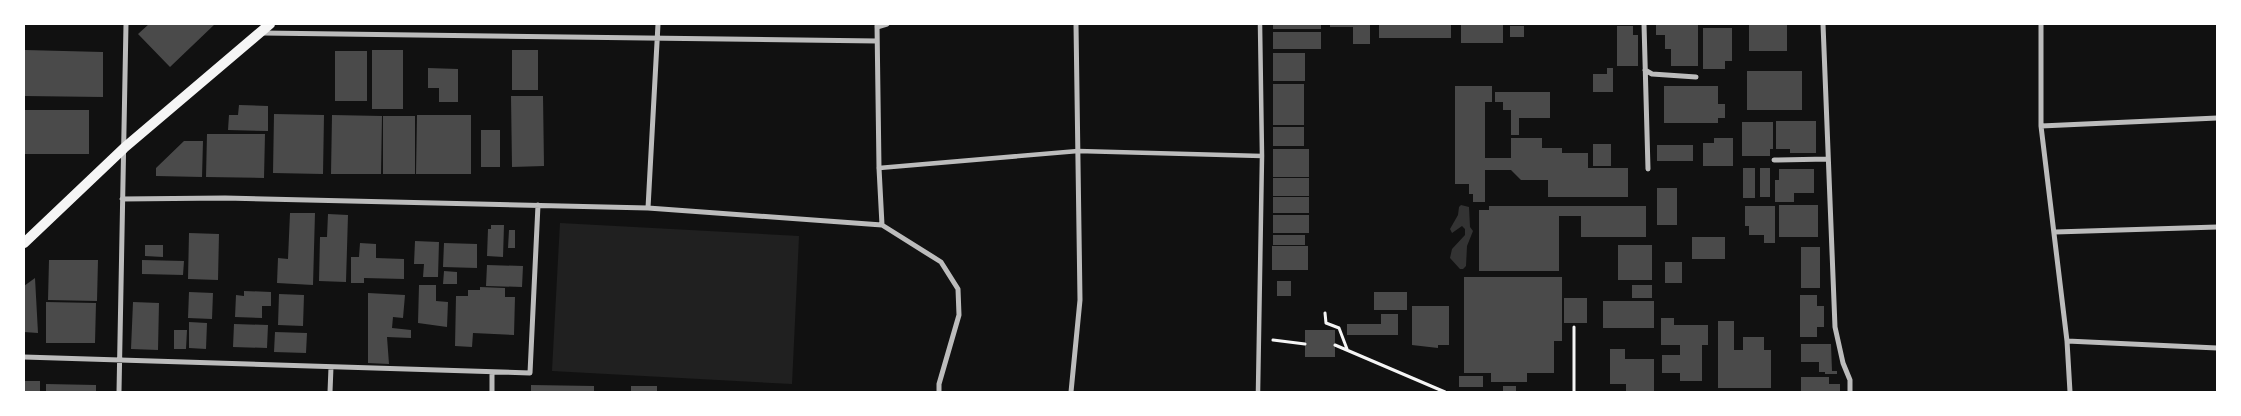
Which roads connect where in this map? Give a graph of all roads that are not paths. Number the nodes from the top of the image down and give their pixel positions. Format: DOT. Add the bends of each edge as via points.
graph roads {
  1 [pos="126,24"];
  2 [pos="270,24"];
  3 [pos="658,24"];
  4 [pos="887,24"];
  5 [pos="1076,24"];
  6 [pos="1260,24"];
  7 [pos="1644,24"];
  8 [pos="1823,24"];
  9 [pos="2041,24"];
  10 [pos="877,26"];
  11 [pos="260,33"];
  12 [pos="658,40"];
  13 [pos="877,41"];
  14 [pos="1645,70"];
  15 [pos="1696,77"];
  16 [pos="2217,118"];
  17 [pos="2041,126"];
  18 [pos="124,148"];
  19 [pos="1078,151"];
  20 [pos="1262,156"];
  21 [pos="1828,159"];
  22 [pos="1774,160"];
  23 [pos="879,168"];
  24 [pos="1648,169"];
  25 [pos="122,199"];
  26 [pos="538,205"];
  27 [pos="648,208"];
  28 [pos="882,225"];
  29 [pos="2217,227"];
  30 [pos="2055,232"];
  31 [pos="24,243"];
  32 [pos="2067,341"];
  33 [pos="2217,348"];
  34 [pos="24,357"];
  35 [pos="119,360"];
  36 [pos="331,367"];
  37 [pos="492,372"];
  38 [pos="119,392"];
  39 [pos="330,392"];
  40 [pos="492,392"];
  41 [pos="939,392"];
  42 [pos="1071,392"];
  43 [pos="1258,392"];
  44 [pos="1850,392"];
  45 [pos="2070,392"];
  1 -- 18 [label="street"];
  2 -- 11 [label="main road"];
  3 -- 12 [label="street"];
  4 -- 10 [label="street"];
  5 -- 19 [label="street"];
  6 -- 20 [label="street"];
  7 -- 14 [label="street"];
  8 -- 21 [label="street"];
  9 -- 17 [label="street"];
  10 -- 13 [label="street"];
  11 -- 12 [label="street"];
  11 -- 18 [label="main road"];
  12 -- 13 [label="street"];
  12 -- 27 [label="street"];
  13 -- 23 [label="street"];
  14 -- 15 [label="street" via="1652,74"];
  14 -- 24 [label="street"];
  16 -- 17 [label="street"];
  17 -- 30 [label="street"];
  18 -- 25 [label="street"];
  18 -- 31 [label="main road"];
  19 -- 20 [label="street"];
  19 -- 23 [label="street"];
  19 -- 42 [label="street" via="1080,300"];
  20 -- 43 [label="street"];
  21 -- 22 [label="street"];
  21 -- 44 [label="street" via="1834,327 1850,380"];
  23 -- 28 [label="street"];
  25 -- 26 [label="street"];
  25 -- 35 [label="street"];
  26 -- 27 [label="street"];
  26 -- 37 [label="street" via="530,373"];
  27 -- 28 [label="street"];
  28 -- 41 [label="street" via="941,262 958,288 958,315"];
  29 -- 30 [label="street"];
  30 -- 32 [label="street"];
  32 -- 33 [label="street"];
  32 -- 45 [label="street"];
  34 -- 35 [label="street"];
  35 -- 36 [label="street"];
  35 -- 38 [label="street"];
  36 -- 37 [label="street"];
  36 -- 39 [label="street"];
  37 -- 40 [label="street"];
}
